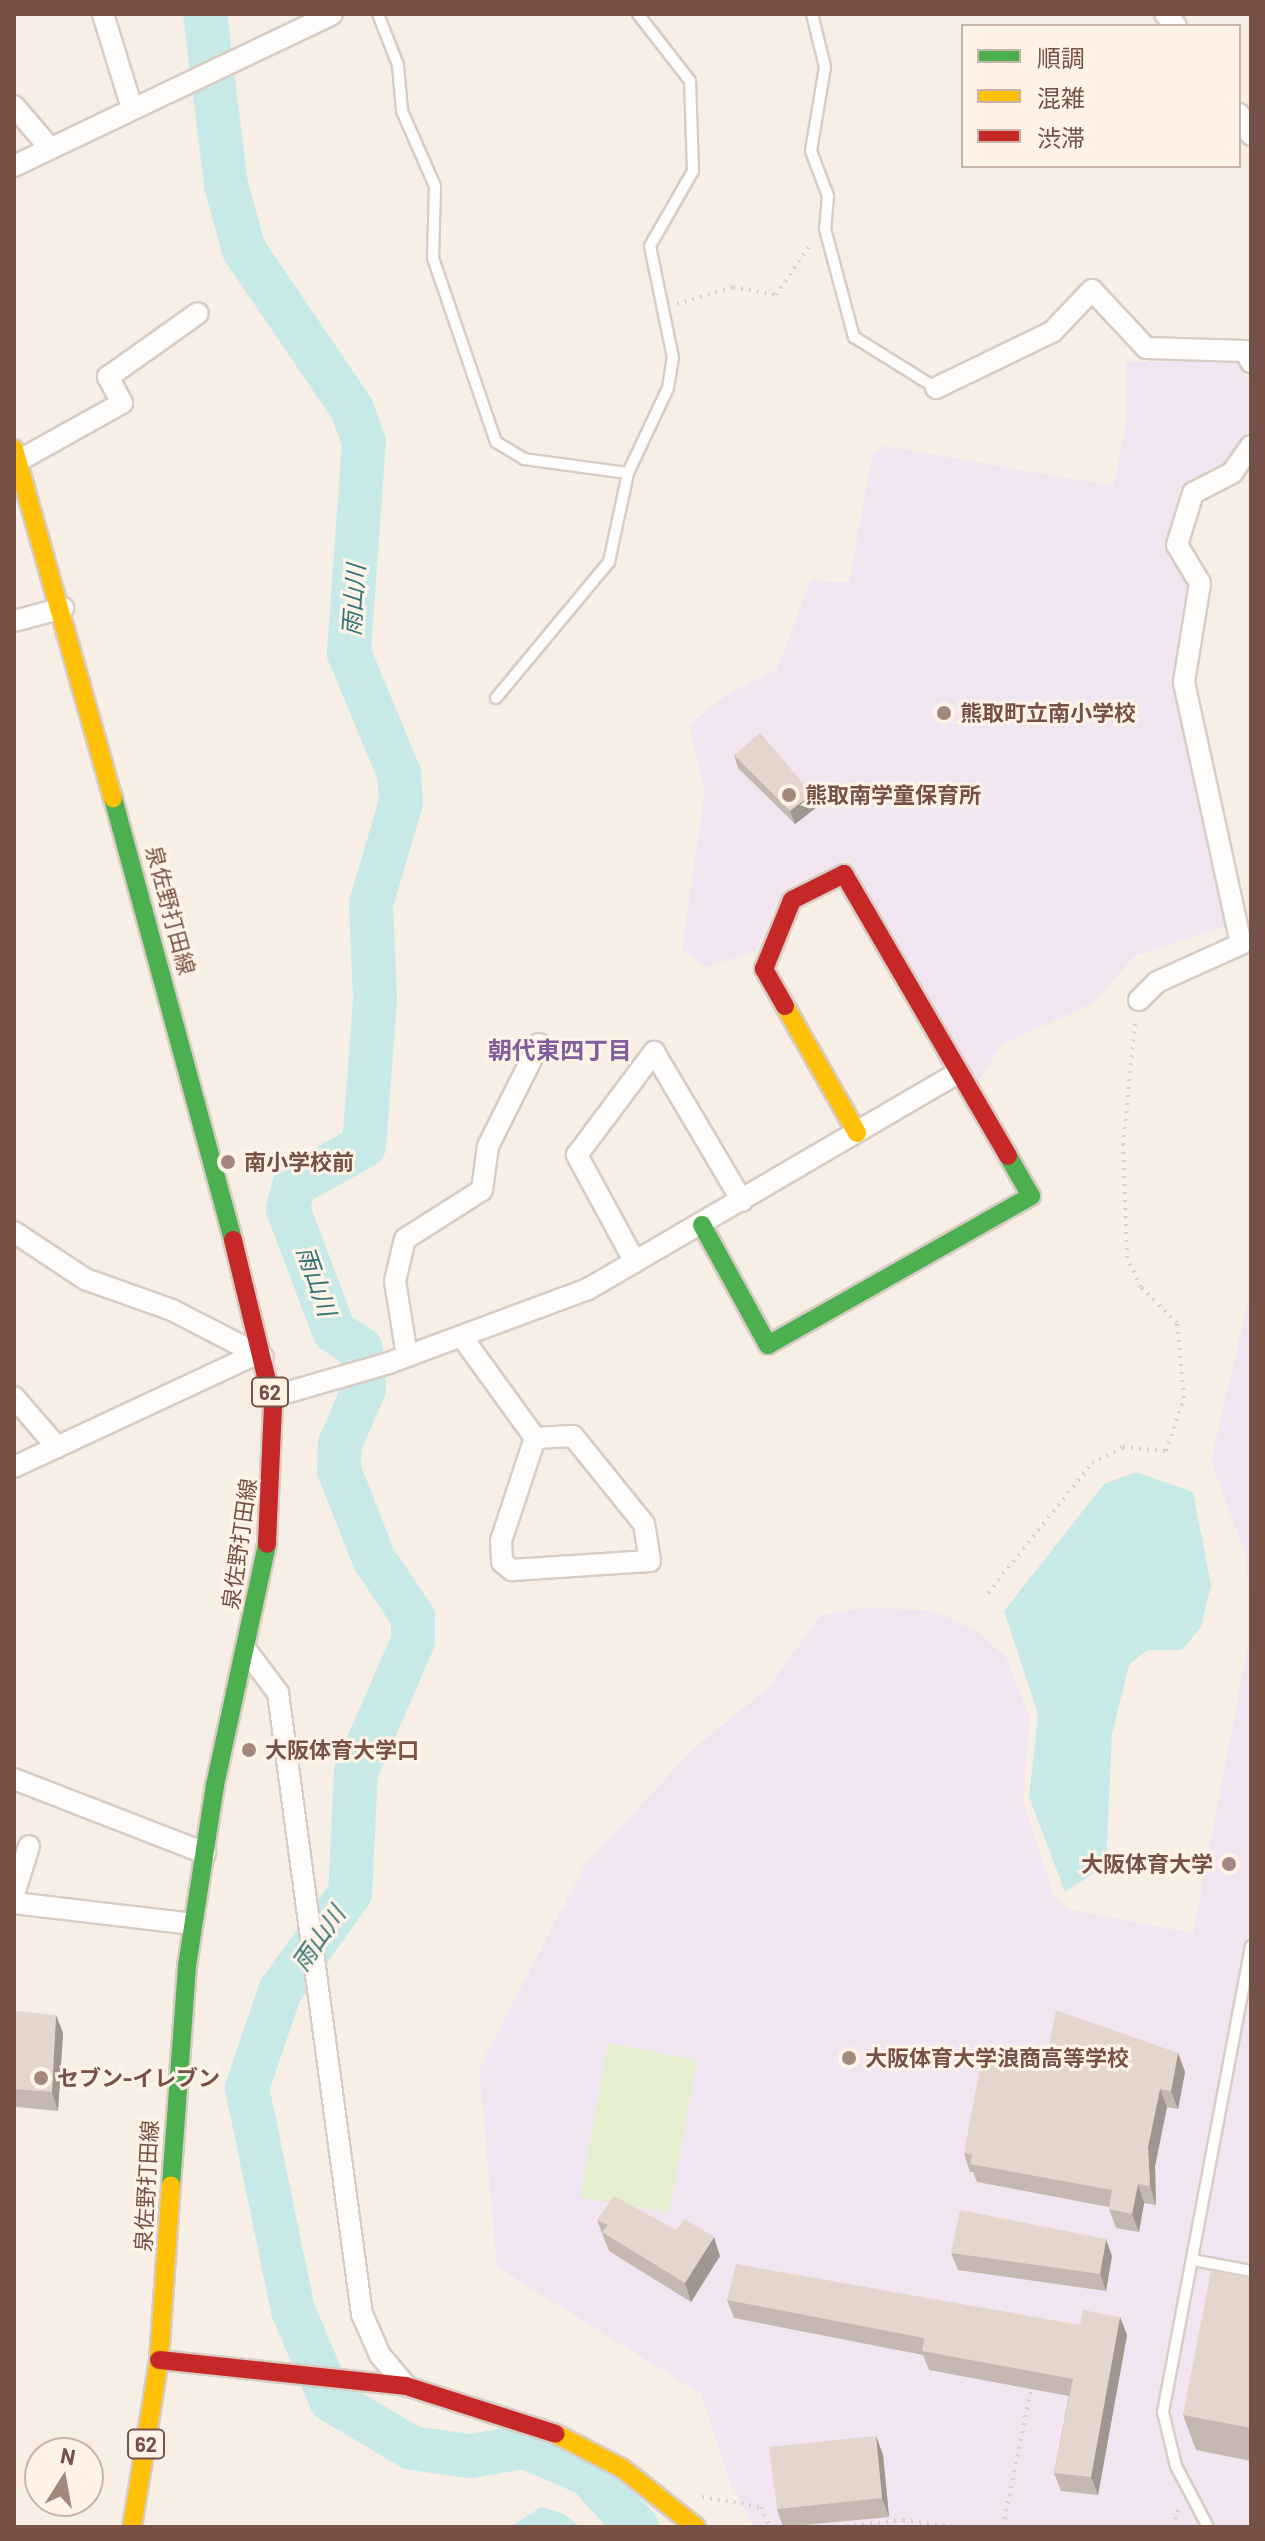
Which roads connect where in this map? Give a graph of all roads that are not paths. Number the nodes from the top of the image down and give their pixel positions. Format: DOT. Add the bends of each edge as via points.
graph roads {
  1 [pos="103,14"];
  2 [pos="332,14"];
  3 [pos="378,14"];
  4 [pos="638,14"];
  5 [pos="812,14"];
  6 [pos="296,21"];
  7 [pos="131,105"];
  8 [pos="14,106"];
  9 [pos="1241,118"];
  10 [pos="1251,135"];
  11 [pos="49,147"];
  12 [pos="14,166"];
  13 [pos="198,313"];
  14 [pos="1251,362"];
  15 [pos="936,388"];
  16 [pos="1251,446"];
  17 [pos="16,455"];
  18 [pos="628,473"];
  19 [pos="63,608"];
  20 [pos="14,621"];
  21 [pos="496,698"];
  22 [pos="1139,1000"];
  23 [pos="539,1044"];
  24 [pos="958,1073"];
  25 [pos="857,1133"];
  26 [pos="742,1201"];
  27 [pos="702,1225"];
  28 [pos="14,1232"];
  29 [pos="635,1262"];
  30 [pos="462,1337"];
  31 [pos="259,1356"];
  32 [pos="398,1359"];
  33 [pos="14,1397"];
  34 [pos="271,1397"];
  35 [pos="535,1438"];
  36 [pos="57,1447"];
  37 [pos="14,1467"];
  38 [pos="246,1650"];
  39 [pos="14,1779"];
  40 [pos="29,1846"];
  41 [pos="205,1853"];
  42 [pos="14,1894"];
  43 [pos="14,1903"];
  44 [pos="193,1924"];
  45 [pos="1251,1946"];
  46 [pos="1193,2260"];
  47 [pos="1251,2271"];
  48 [pos="159,2360"];
  49 [pos="406,2386"];
  50 [pos="132,2527"];
  51 [pos="696,2527"];
  52 [pos="1208,2527"];
  1 -- 7 [label="street"];
  2 -- 6 [label="street"];
  3 -- 18 [label="lane" via="398,65 402,111 435,186 433,258 496,442 524,459"];
  4 -- 18 [label="lane" via="690,81 693,171 650,246 673,358 668,388"];
  5 -- 15 [label="lane" via="825,67 811,127 828,196 825,229 854,337"];
  6 -- 7 [label="street" via="248,51"];
  7 -- 11 [label="street"];
  8 -- 11 [label="street"];
  9 -- 10 [label="street"];
  11 -- 12 [label="street"];
  13 -- 17 [label="street" via="108,377 122,403"];
  14 -- 15 [label="street" via="1245,351 1146,348 1092,290 1052,332"];
  16 -- 22 [label="street" via="1232,473 1193,493 1177,545 1200,583 1184,682 1241,944 1157,982"];
  17 -- 19 [label="main road, 泉佐野打田線 / 62"];
  18 -- 21 [label="lane" via="609,562"];
  19 -- 20 [label="street"];
  19 -- 31 [label="main road, 泉佐野打田線 / 62"];
  23 -- 32 [label="street" via="488,1146 482,1190 405,1239 395,1281"];
  24 -- 25 [label="street"];
  24 -- 25 [label="main road" via="844,874 792,900 764,969"];
  24 -- 27 [label="main road" via="1031,1196 768,1345"];
  25 -- 26 [label="street"];
  26 -- 27 [label="street"];
  26 -- 29 [label="street" via="654,1052 577,1155"];
  27 -- 29 [label="street"];
  28 -- 31 [label="street" via="85,1279 172,1310"];
  29 -- 30 [label="street" via="588,1289"];
  30 -- 32 [label="street"];
  30 -- 35 [label="street"];
  31 -- 34 [label="main road, 泉佐野打田線 / 62"];
  31 -- 36 [label="street"];
  32 -- 34 [label="street"];
  33 -- 36 [label="street"];
  34 -- 38 [label="main road, 泉佐野打田線 / 62" via="274,1488"];
  35 -- 35 [label="street" via="573,1436 644,1524 650,1561 512,1570 502,1562 501,1541"];
  36 -- 37 [label="street"];
  38 -- 41 [label="main road, 泉佐野打田線 / 62"];
  38 -- 49 [label="street" via="278,1693 362,2314 380,2355"];
  39 -- 41 [label="street"];
  40 -- 42 [label="street"];
  41 -- 44 [label="main road, 泉佐野打田線 / 62"];
  43 -- 44 [label="street"];
  44 -- 48 [label="main road, 泉佐野打田線 / 62" via="175,2083"];
  45 -- 46 [label="lane"];
  46 -- 47 [label="lane"];
  46 -- 52 [label="lane" via="1163,2412 1176,2466"];
  48 -- 49 [label="main road"];
  48 -- 50 [label="main road, 泉佐野打田線 / 62"];
  49 -- 51 [label="main road" via="565,2435 667,2499"];
}
